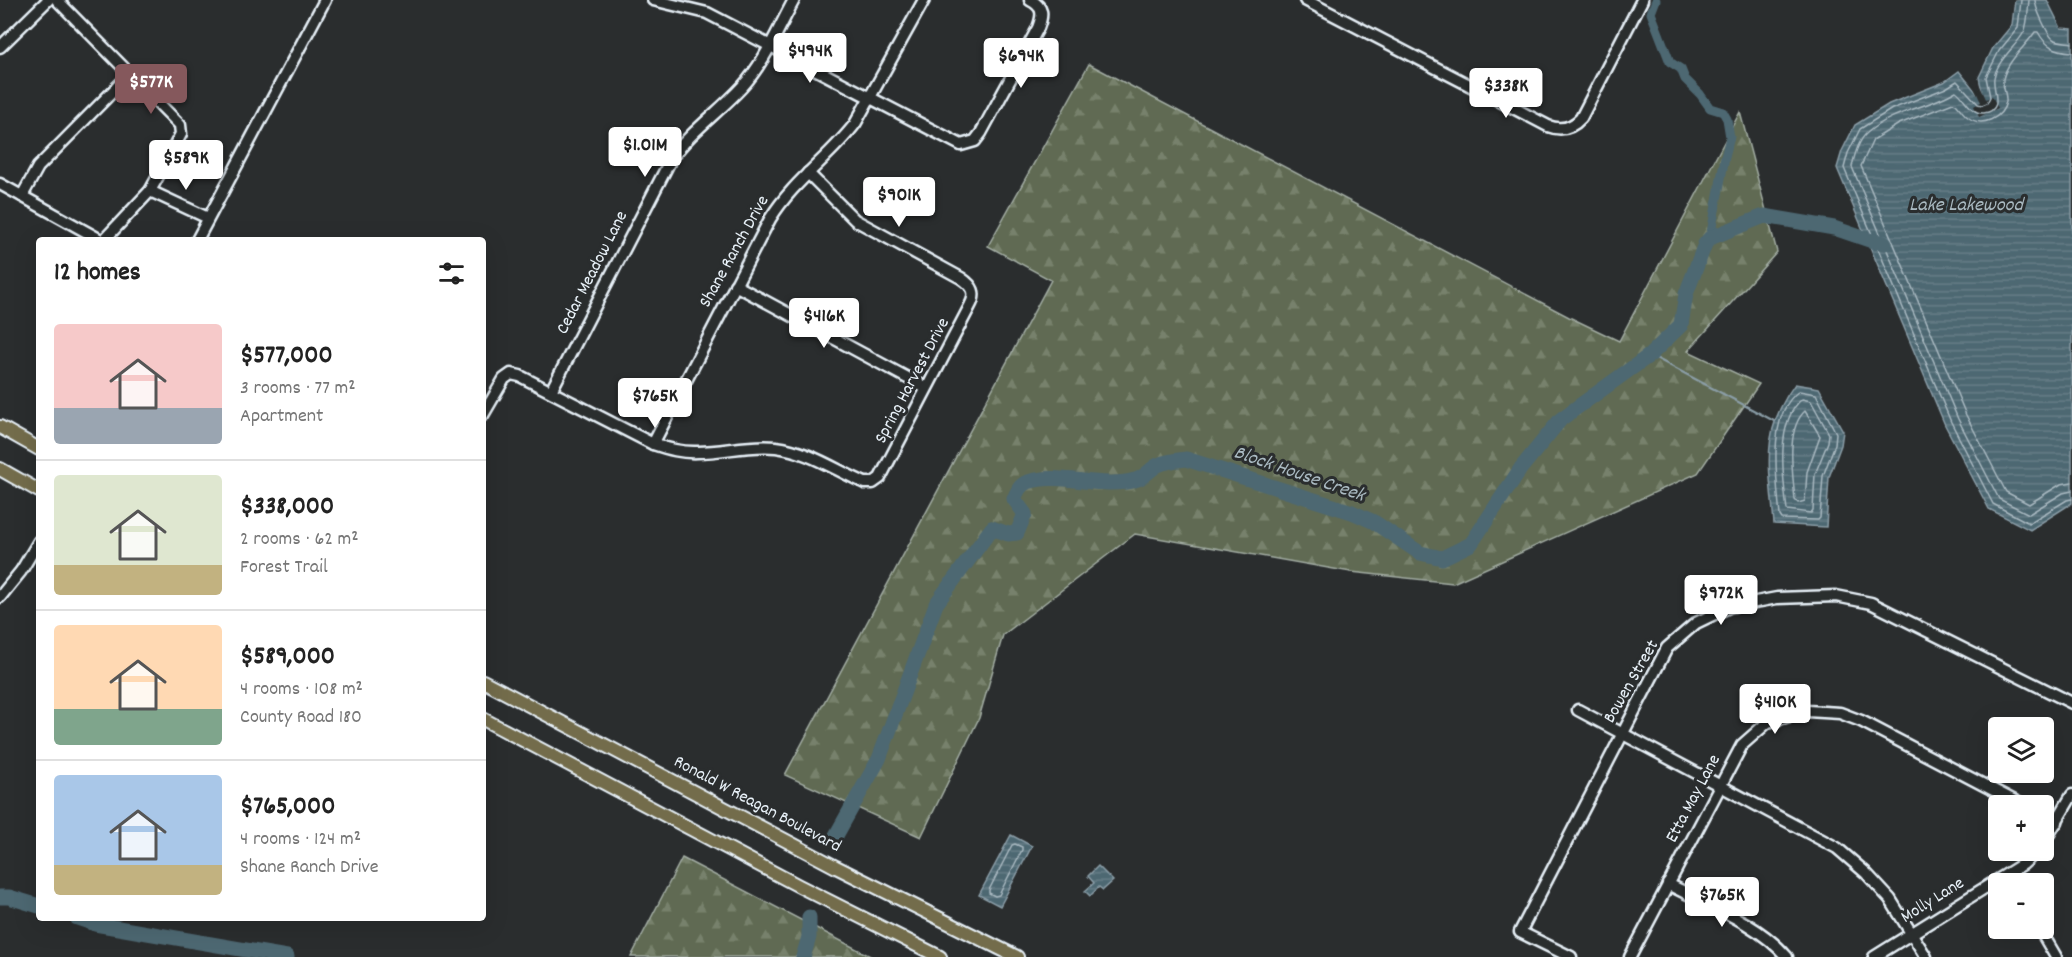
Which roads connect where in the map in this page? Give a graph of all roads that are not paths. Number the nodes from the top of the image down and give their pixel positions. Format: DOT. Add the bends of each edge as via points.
graph roads {
  1 [pos="48,0"];
  2 [pos="57,0"];
  3 [pos="325,0"];
  4 [pos="652,0"];
  5 [pos="794,0"];
  6 [pos="924,0"];
  7 [pos="1030,0"];
  8 [pos="1305,0"];
  9 [pos="1642,0"];
  10 [pos="672,2"];
  11 [pos="769,46"];
  12 [pos="0,47"];
  13 [pos="130,74"];
  14 [pos="870,99"];
  15 [pos="808,172"];
  16 [pos="0,184"];
  17 [pos="150,191"];
  18 [pos="22,196"];
  19 [pos="208,218"];
  20 [pos="97,237"];
  21 [pos="106,237"];
  22 [pos="198,237"];
  23 [pos="735,285"];
  24 [pos="927,388"];
  25 [pos="551,391"];
  26 [pos="486,411"];
  27 [pos="0,427"];
  28 [pos="653,444"];
  29 [pos="36,447"];
  30 [pos="0,469"];
  31 [pos="36,488"];
  32 [pos="36,546"];
  33 [pos="0,597"];
  34 [pos="486,683"];
  35 [pos="2072,703"];
  36 [pos="1578,710"];
  37 [pos="486,721"];
  38 [pos="1622,734"];
  39 [pos="1719,785"];
  40 [pos="2003,795"];
  41 [pos="2072,795"];
  42 [pos="2054,820"];
  43 [pos="2057,822"];
  44 [pos="2054,827"];
  45 [pos="2026,861"];
  46 [pos="2015,873"];
  47 [pos="1668,884"];
  48 [pos="1988,891"];
  49 [pos="1912,934"];
  50 [pos="2045,939"];
  51 [pos="940,957"];
  52 [pos="1017,957"];
  53 [pos="1571,957"];
  54 [pos="1630,957"];
  55 [pos="1787,957"];
  56 [pos="1874,957"];
  57 [pos="1926,957"];
  58 [pos="2056,957"];
  1 -- 12 [label="street"];
  2 -- 13 [label="street"];
  3 -- 19 [label="street"];
  4 -- 10 [label="street"];
  5 -- 11 [label="street, Cedar Meadow Lane"];
  6 -- 14 [label="street, Shane Ranch Drive"];
  7 -- 14 [label="street" via="1042,12 1038,28 975,141 968,145 951,142"];
  8 -- 9 [label="street" via="1548,126 1562,129 1581,118"];
  10 -- 11 [label="street" via="707,13"];
  11 -- 14 [label="street"];
  11 -- 25 [label="street, Cedar Meadow Lane" via="756,70 671,159"];
  13 -- 17 [label="street" via="180,124 182,134"];
  13 -- 18 [label="street" via="38,167"];
  14 -- 15 [label="street, Shane Ranch Drive" via="846,136"];
  15 -- 23 [label="street, Shane Ranch Drive" via="780,202"];
  15 -- 24 [label="street, Spring Harvest Drive" via="855,220 962,278 974,291 974,298"];
  16 -- 18 [label="street"];
  17 -- 19 [label="street"];
  17 -- 21 [label="street"];
  18 -- 20 [label="street"];
  19 -- 22 [label="street"];
  23 -- 24 [label="street"];
  23 -- 28 [label="street, Shane Ranch Drive"];
  24 -- 28 [label="street, Spring Harvest Drive" via="885,471 873,483 865,483 796,450 754,446 685,452"];
  25 -- 26 [label="street" via="511,374"];
  25 -- 28 [label="street"];
  27 -- 29 [label="main road"];
  30 -- 31 [label="main road"];
  32 -- 33 [label="street"];
  34 -- 52 [label="main road, Ronald W Reagan Boulevard" via="826,862"];
  35 -- 38 [label="street, Bowen Street" via="1871,603 1836,596 1777,598 1729,607 1696,623 1667,648"];
  36 -- 38 [label="street"];
  37 -- 51 [label="main road"];
  38 -- 39 [label="street"];
  38 -- 53 [label="street, Bowen Street" via="1520,932"];
  39 -- 40 [label="street, Etta May Lane" via="1742,745 1768,722 1807,711 1840,713 1861,721"];
  39 -- 47 [label="street, Etta May Lane"];
  39 -- 49 [label="street" via="1837,848 1890,899"];
  41 -- 43 [label="street"];
  42 -- 43 [label="street"];
  43 -- 44 [label="street"];
  45 -- 46 [label="street, Molly Lane"];
  47 -- 54 [label="street, Etta May Lane"];
  47 -- 55 [label="street" via="1760,932"];
  48 -- 49 [label="street, Molly Lane"];
  49 -- 56 [label="street, Molly Lane"];
  49 -- 57 [label="street"];
  50 -- 58 [label="street"];
}
